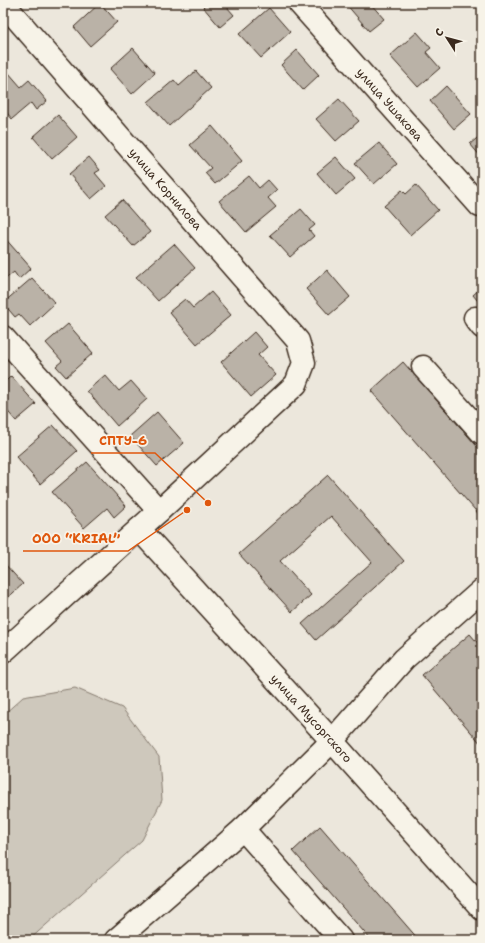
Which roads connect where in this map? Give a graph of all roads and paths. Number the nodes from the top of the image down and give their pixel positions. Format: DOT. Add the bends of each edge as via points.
graph roads {
  1 [pos="299,3"];
  2 [pos="3,4"];
  3 [pos="480,206"];
  4 [pos="3,337"];
  5 [pos="423,366"];
  6 [pos="482,433"];
  7 [pos="159,511"];
  8 [pos="139,529"];
  9 [pos="482,590"];
  10 [pos="3,652"];
  11 [pos="332,741"];
  12 [pos="243,829"];
  13 [pos="482,909"];
  14 [pos="116,940"];
  15 [pos="341,940"];
  1 -- 3 [label="street, улица Ушакова"];
  2 -- 7 [label="street, улица Корнилова" via="298,341 304,363 296,384"];
  4 -- 7 [label="street"];
  5 -- 6 [label="street"];
  7 -- 8 [label="street"];
  8 -- 10 [label="street"];
  8 -- 11 [label="street, улица Мусоргского"];
  9 -- 11 [label="street" via="404,659"];
  11 -- 12 [label="street"];
  11 -- 13 [label="street, улица Мусоргского"];
  12 -- 14 [label="street"];
  12 -- 15 [label="street"];
}
